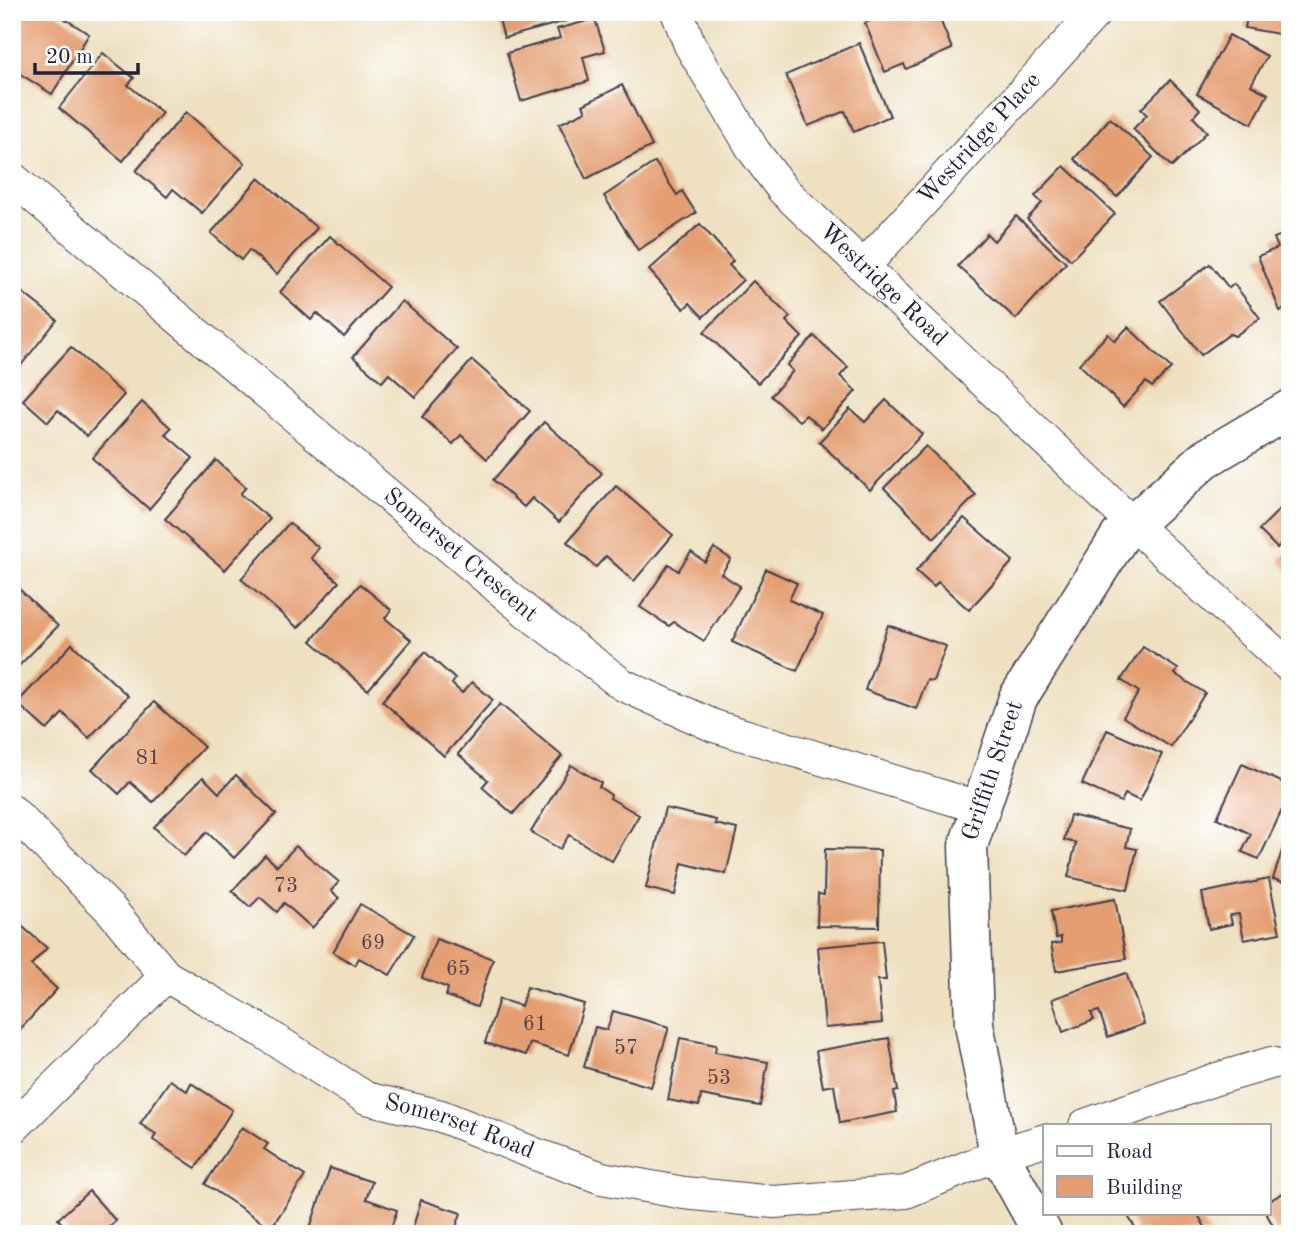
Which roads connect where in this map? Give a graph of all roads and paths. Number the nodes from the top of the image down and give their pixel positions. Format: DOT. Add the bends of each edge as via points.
graph roads {
  1 [pos="677,12"];
  2 [pos="1096,12"];
  3 [pos="12,178"];
  4 [pos="864,266"];
  5 [pos="1290,409"];
  6 [pos="1133,524"];
  7 [pos="1290,667"];
  8 [pos="981,808"];
  9 [pos="12,811"];
  10 [pos="166,976"];
  11 [pos="1271,1063"];
  12 [pos="1088,1124"];
  13 [pos="12,1129"];
  14 [pos="1043,1141"];
  15 [pos="999,1154"];
  16 [pos="1043,1234"];
  1 -- 4 [label="street, Westridge Road" via="690,45 754,151 783,190"];
  2 -- 4 [label="street, Westridge Place"];
  3 -- 8 [label="street, Somerset Crescent" via="528,613 623,685 714,726"];
  4 -- 6 [label="street, Westridge Road"];
  5 -- 6 [label="street, Griffith Street" via="1205,459"];
  6 -- 7 [label="street, Westridge Road"];
  6 -- 8 [label="street, Griffith Street" via="1120,536 1018,698"];
  8 -- 15 [label="street, Griffith Street" via="968,846 974,1024"];
  9 -- 10 [label="street, Somerset Road" via="111,910"];
  10 -- 13 [label="street"];
  10 -- 15 [label="street, Somerset Road" via="366,1098 441,1116 603,1178 684,1193 774,1202 906,1192"];
  11 -- 12 [label="street"];
  14 -- 15 [label="street, Somerset Road"];
  15 -- 16 [label="street, Griffith Street"];
}
